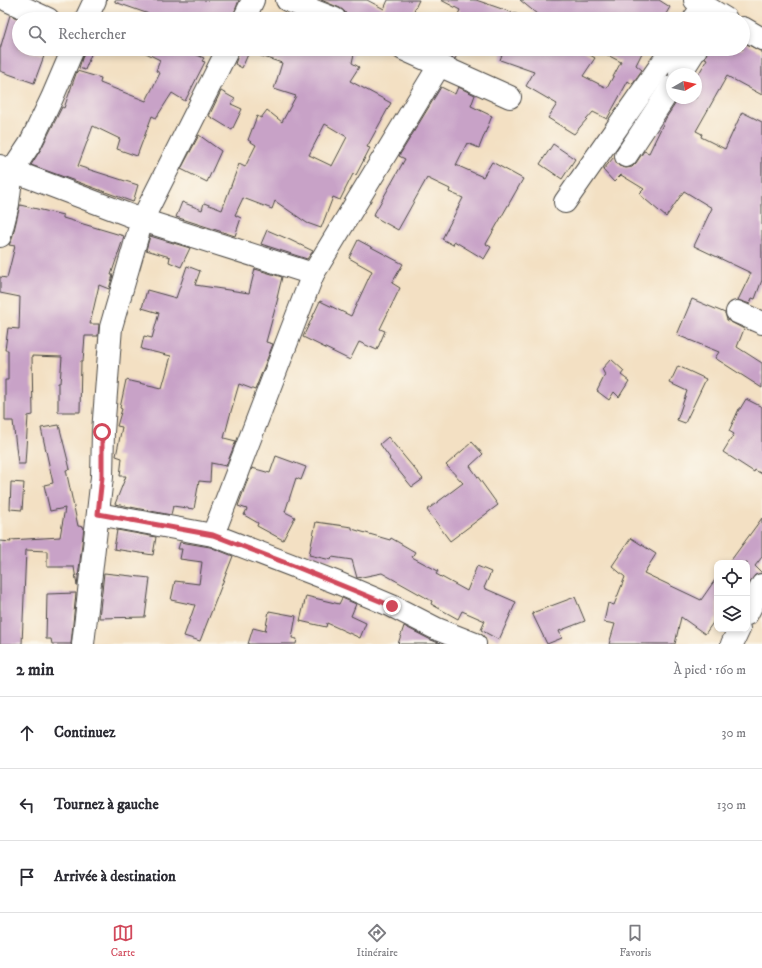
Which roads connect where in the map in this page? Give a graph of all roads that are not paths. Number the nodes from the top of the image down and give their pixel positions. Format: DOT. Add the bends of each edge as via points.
graph roads {
  1 [pos="7,0"];
  2 [pos="95,0"];
  3 [pos="253,0"];
  4 [pos="287,0"];
  5 [pos="33,12"];
  6 [pos="89,12"];
  7 [pos="247,12"];
  8 [pos="317,12"];
  9 [pos="750,32"];
  10 [pos="762,39"];
  11 [pos="70,56"];
  12 [pos="224,56"];
  13 [pos="418,56"];
  14 [pos="667,56"];
  15 [pos="692,56"];
  16 [pos="439,66"];
  17 [pos="684,68"];
  18 [pos="666,95"];
  19 [pos="510,97"];
  20 [pos="626,156"];
  21 [pos="6,168"];
  22 [pos="564,202"];
  23 [pos="142,220"];
  24 [pos="0,236"];
  25 [pos="313,274"];
  26 [pos="737,312"];
  27 [pos="762,322"];
  28 [pos="98,514"];
  29 [pos="213,535"];
  30 [pos="762,585"];
  31 [pos="750,608"];
  32 [pos="738,632"];
  33 [pos="83,644"];
  34 [pos="475,644"];
  35 [pos="732,644"];
  1 -- 5 [label="main road"];
  2 -- 6 [label="main road"];
  3 -- 7 [label="main road"];
  4 -- 8 [label="main road"];
  9 -- 10 [label="main road"];
  11 -- 21 [label="main road" via="30,144"];
  12 -- 23 [label="main road"];
  13 -- 16 [label="main road"];
  14 -- 22 [label="main road"];
  15 -- 17 [label="main road"];
  16 -- 19 [label="main road"];
  16 -- 25 [label="main road"];
  18 -- 20 [label="main road"];
  21 -- 23 [label="main road"];
  21 -- 24 [label="main road" via="8,204"];
  23 -- 25 [label="main road"];
  23 -- 28 [label="main road" via="110,327"];
  25 -- 29 [label="main road"];
  26 -- 27 [label="main road"];
  28 -- 29 [label="main road"];
  28 -- 33 [label="main road"];
  29 -- 34 [label="main road" via="338,583"];
  30 -- 31 [label="main road"];
  32 -- 35 [label="main road"];
}
